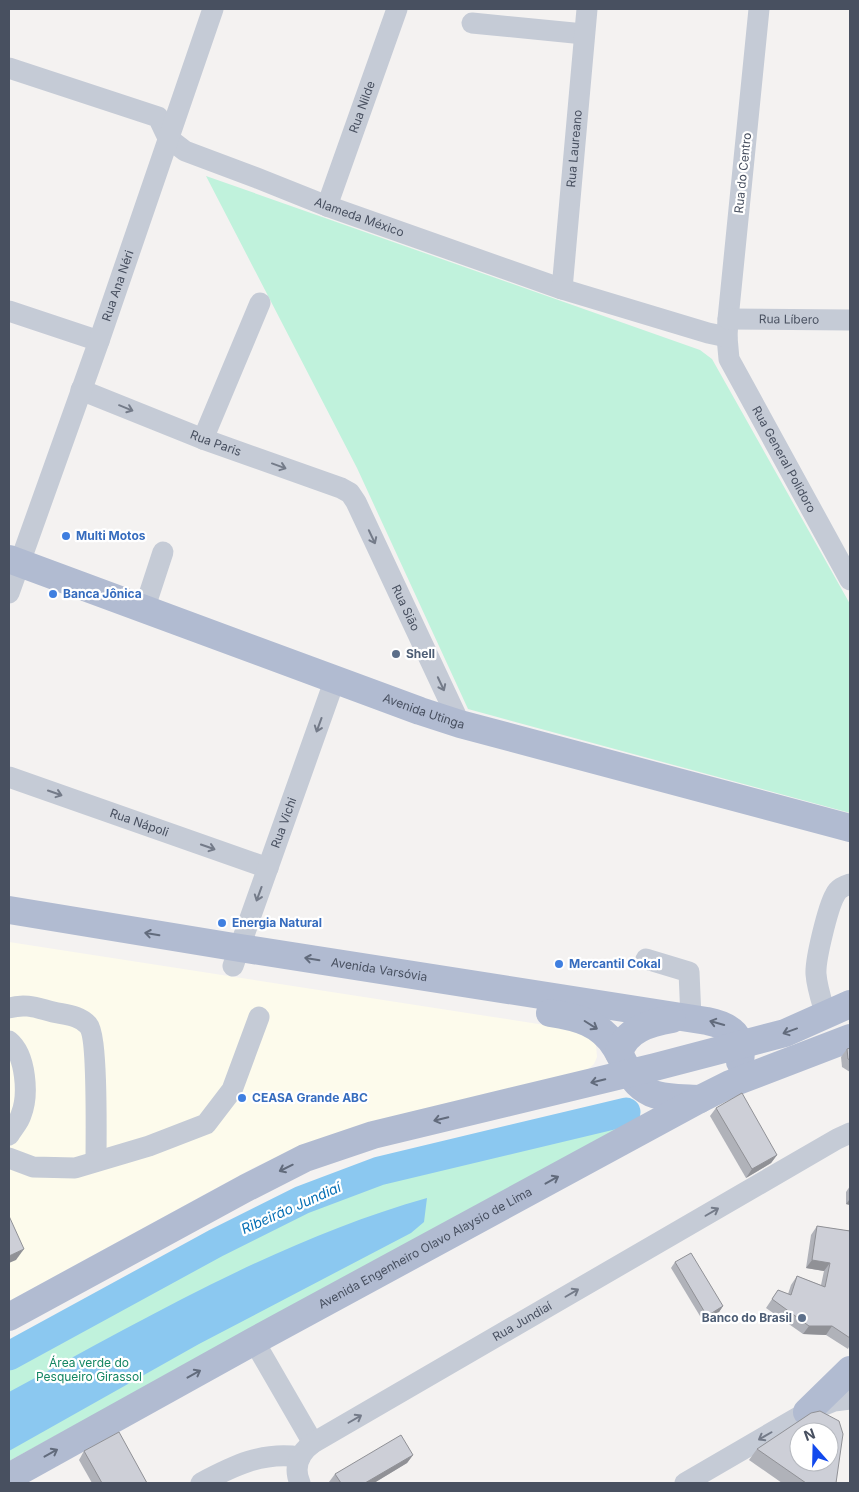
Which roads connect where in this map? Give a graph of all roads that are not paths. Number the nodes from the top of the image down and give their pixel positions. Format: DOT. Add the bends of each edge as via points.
graph roads {
  1 [pos="213,9"];
  2 [pos="397,9"];
  3 [pos="587,9"];
  4 [pos="759,9"];
  5 [pos="472,23"];
  6 [pos="584,34"];
  7 [pos="9,68"];
  8 [pos="168,138"];
  9 [pos="327,206"];
  10 [pos="562,289"];
  11 [pos="260,303"];
  12 [pos="9,311"];
  13 [pos="850,320"];
  14 [pos="727,328"];
  15 [pos="99,341"];
  16 [pos="81,390"];
  17 [pos="203,439"];
  18 [pos="350,493"];
  19 [pos="163,552"];
  20 [pos="14,561"];
  21 [pos="850,580"];
  22 [pos="9,593"];
  23 [pos="144,610"];
  24 [pos="336,679"];
  25 [pos="460,724"];
  26 [pos="9,777"];
  27 [pos="850,828"];
  28 [pos="268,868"];
  29 [pos="850,884"];
  30 [pos="9,910"];
  31 [pos="9,930"];
  32 [pos="236,957"];
  33 [pos="646,959"];
  34 [pos="9,1008"];
  35 [pos="838,1010"];
  36 [pos="260,1017"];
  37 [pos="687,1017"];
  38 [pos="850,1038"];
  39 [pos="9,1041"];
  40 [pos="740,1045"];
  41 [pos="624,1063"];
  42 [pos="730,1084"];
  43 [pos="700,1099"];
  44 [pos="846,1133"];
  45 [pos="9,1135"];
  46 [pos="9,1158"];
  47 [pos="96,1161"];
  48 [pos="9,1317"];
  49 [pos="254,1341"];
  50 [pos="850,1370"];
  51 [pos="850,1399"];
  52 [pos="807,1412"];
  53 [pos="306,1450"];
  54 [pos="9,1476"];
  55 [pos="201,1483"];
  56 [pos="300,1483"];
  57 [pos="685,1483"];
  1 -- 8 [label="street, Rua Ana Néri"];
  2 -- 9 [label="street, Rua Nilde"];
  3 -- 6 [label="street, Rua Laureano"];
  4 -- 14 [label="street, Rua do Centro"];
  5 -- 6 [label="street"];
  6 -- 10 [label="street, Rua Laureano"];
  7 -- 8 [label="street, Alameda México" via="158,117"];
  8 -- 9 [label="street, Alameda México" via="185,151"];
  8 -- 15 [label="street, Rua Ana Néri"];
  9 -- 10 [label="street, Alameda México"];
  10 -- 14 [label="street, Alameda México" via="708,333"];
  11 -- 17 [label="street"];
  12 -- 15 [label="street"];
  13 -- 14 [label="street, Rua Líbero"];
  14 -- 21 [label="street, Rua General Polidoro" via="729,359"];
  15 -- 16 [label="street, Rua Ana Néri"];
  16 -- 17 [label="street, Rua Paris, one-way"];
  16 -- 20 [label="street, Rua Ana Néri"];
  17 -- 18 [label="street, Rua Paris, one-way"];
  18 -- 25 [label="street, Rua Sião, one-way"];
  19 -- 23 [label="street"];
  20 -- 22 [label="street, Rua Ana Néri"];
  20 -- 23 [label="main road, Avenida Utinga"];
  23 -- 24 [label="main road, Avenida Utinga"];
  24 -- 25 [label="main road, Avenida Utinga"];
  24 -- 28 [label="street, Rua Vichi, one-way"];
  25 -- 27 [label="main road, Avenida Utinga"];
  26 -- 28 [label="street, Rua Nápoli, one-way"];
  28 -- 32 [label="street, Rua Vichi, one-way"];
  29 -- 35 [label="street" via="835,894 816,972 820,995"];
  32 -- 30 [label="main road, Avenida Varsóvia, one-way"];
  31 -- 32 [label="main road, Avenida Varsóvia"];
  37 -- 32 [label="main road, Avenida Varsóvia, one-way"];
  32 -- 41 [label="main road, Avenida Varsóvia, one-way" via="578,1018 602,1032"];
  33 -- 37 [label="street" via="689,972"];
  34 -- 47 [label="street" via="20,1004 81,1018 90,1027 94,1041"];
  35 -- 40 [label="main road, one-way" via="791,1031"];
  36 -- 47 [label="street" via="232,1090 206,1124 149,1146"];
  40 -- 37 [label="main road, Avenida Varsóvia, one-way" via="732,1029 721,1023"];
  37 -- 41 [label="main road" via="655,1022 637,1029 621,1046"];
  38 -- 42 [label="main road, Avenida Engenheiro Olavo Alaysio de Lima"];
  39 -- 45 [label="street" via="24,1068 26,1095 21,1115"];
  40 -- 41 [label="main road"];
  40 -- 42 [label="main road" via="738,1072"];
  41 -- 43 [label="main road, Avenida Varsóvia" via="640,1086 652,1093"];
  41 -- 48 [label="main road, one-way" via="373,1135 305,1158"];
  42 -- 43 [label="main road, Avenida Engenheiro Olavo Alaysio de Lima"];
  49 -- 43 [label="main road, Avenida Engenheiro Olavo Alaysio de Lima, one-way"];
  53 -- 44 [label="street, Rua Jundiaí, one-way"];
  46 -- 47 [label="street" via="33,1167 75,1168"];
  49 -- 53 [label="street"];
  54 -- 49 [label="main road, Avenida Engenheiro Olavo Alaysio de Lima, one-way"];
  50 -- 52 [label="main road"];
  51 -- 52 [label="street" via="834,1401"];
  52 -- 57 [label="street, one-way"];
  53 -- 55 [label="street" via="260,1457"];
  53 -- 56 [label="street" via="297,1468"];
}
